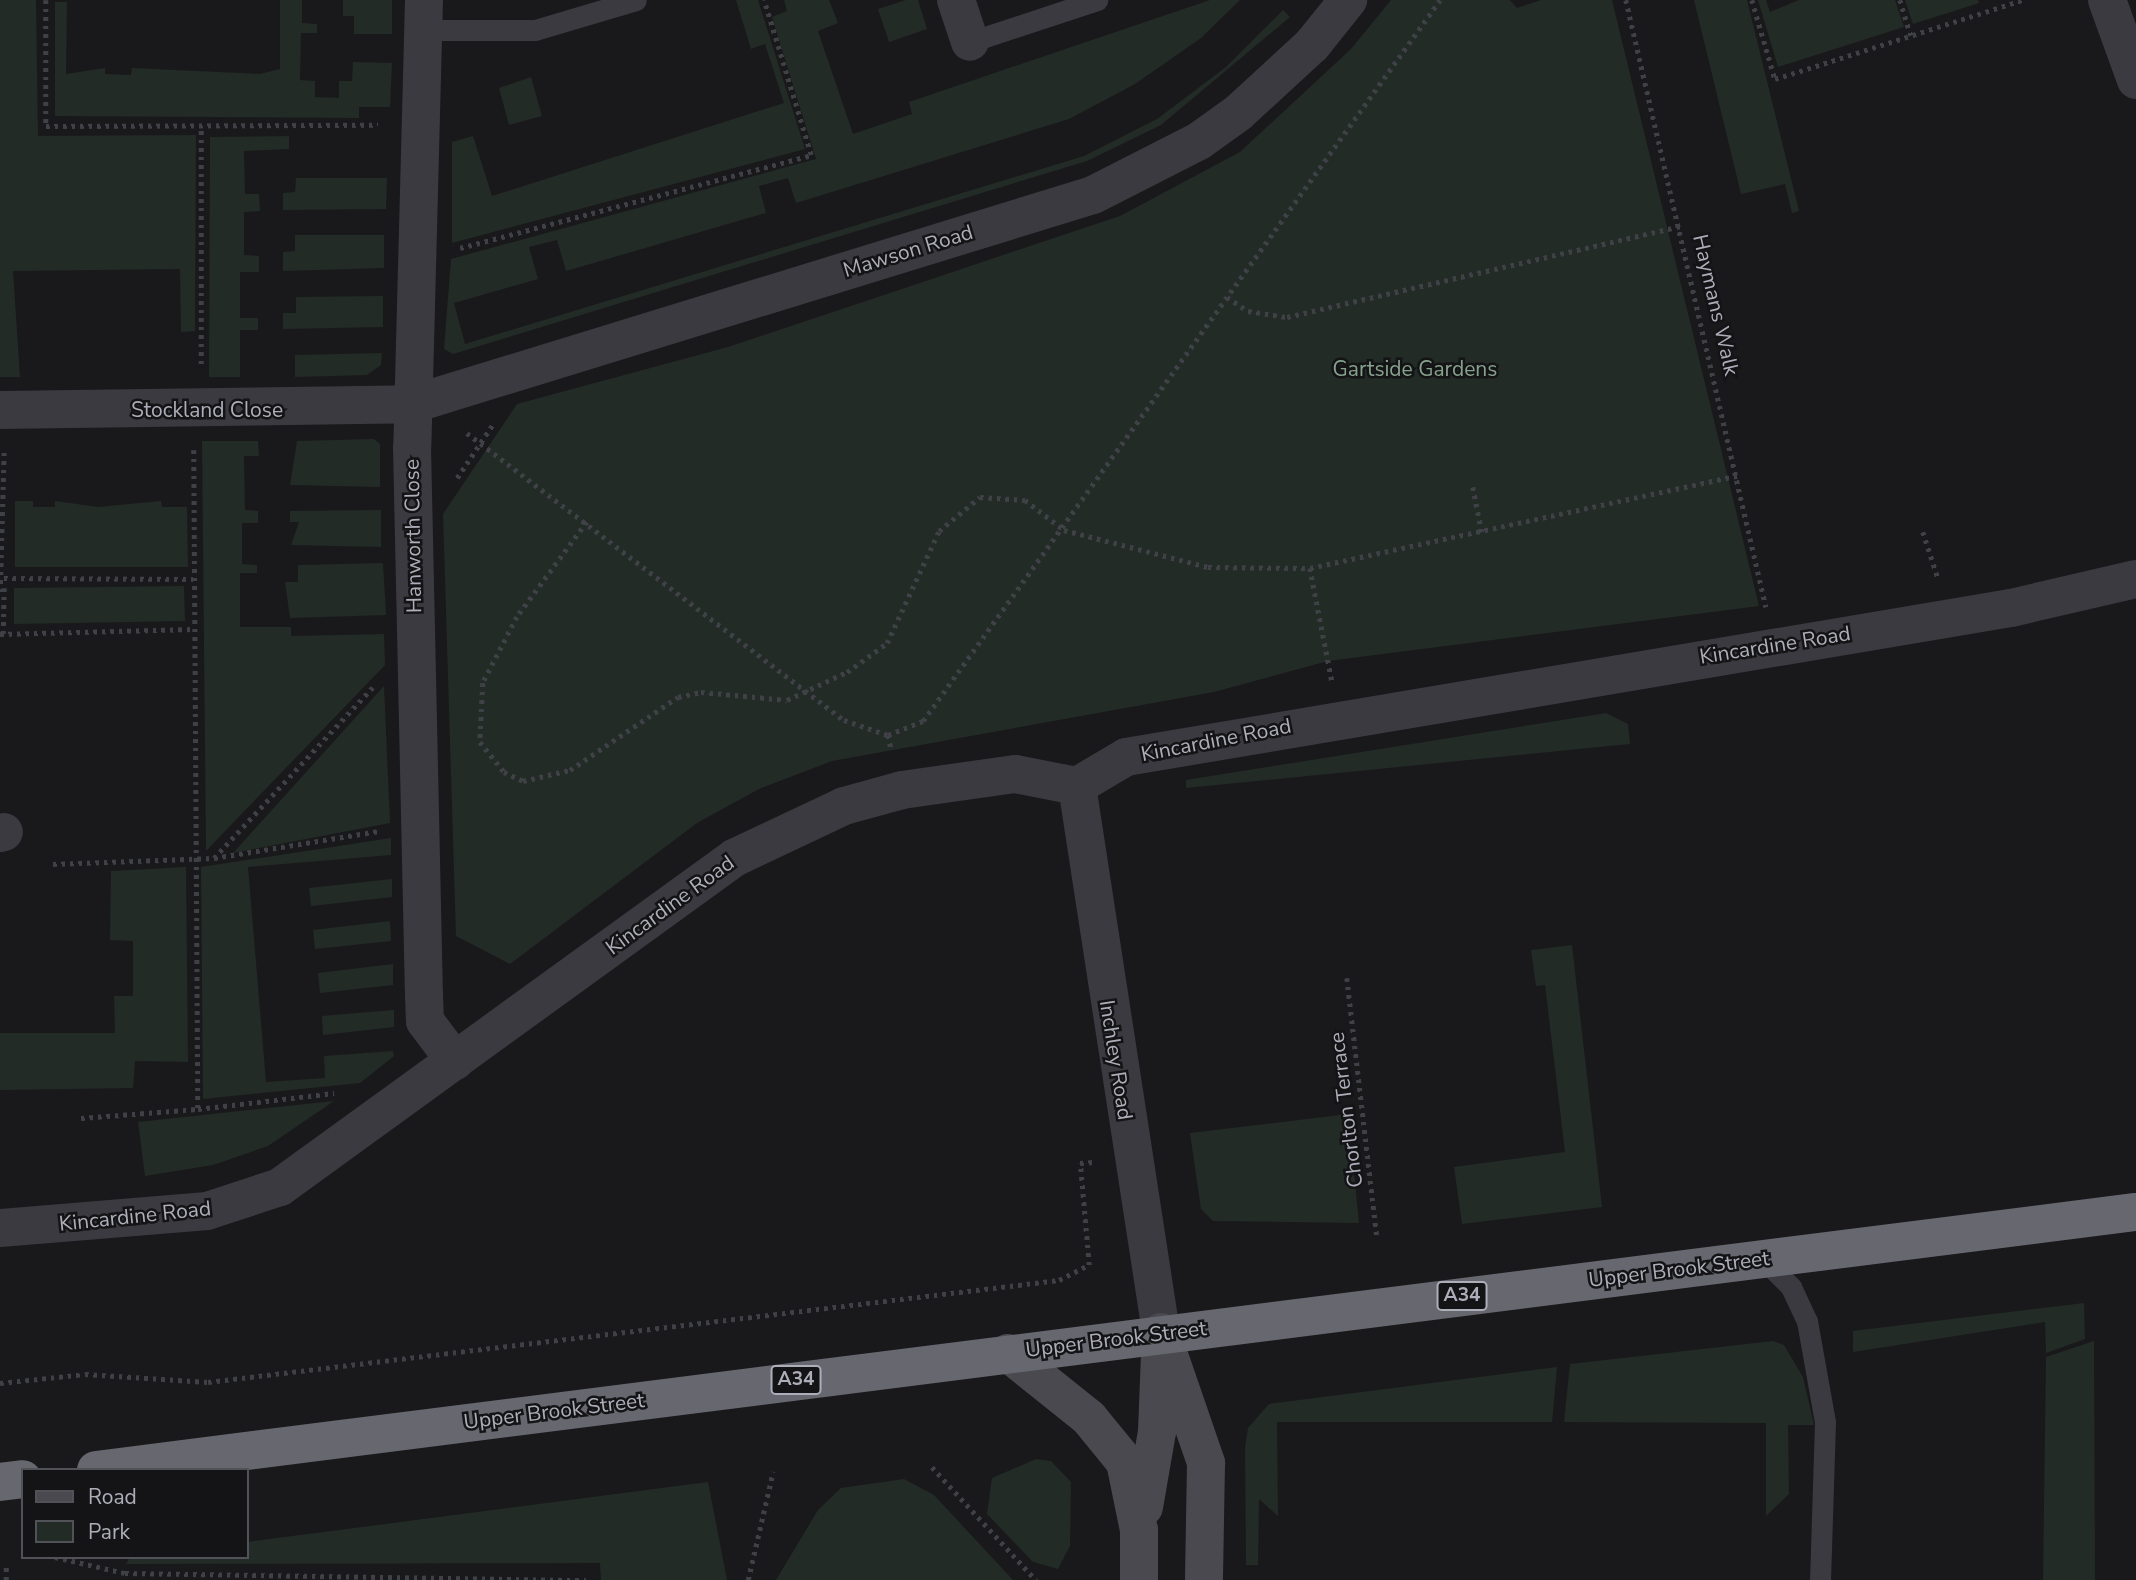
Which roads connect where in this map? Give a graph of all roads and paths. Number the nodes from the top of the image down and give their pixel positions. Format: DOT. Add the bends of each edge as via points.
graph roads {
  1 [pos="46,0"];
  2 [pos="636,0"];
  3 [pos="764,0"];
  4 [pos="956,0"];
  5 [pos="1097,0"];
  6 [pos="1348,0"];
  7 [pos="1440,0"];
  8 [pos="1626,0"];
  9 [pos="1752,0"];
  10 [pos="1900,0"];
  11 [pos="2024,0"];
  12 [pos="2107,0"];
  13 [pos="423,15"];
  14 [pos="1911,35"];
  15 [pos="970,42"];
  16 [pos="2136,80"];
  17 [pos="422,125"];
  18 [pos="201,127"];
  19 [pos="1682,226"];
  20 [pos="453,250"];
  21 [pos="1227,298"];
  22 [pos="201,372"];
  23 [pos="413,404"];
  24 [pos="496,420"];
  25 [pos="2,423"];
  26 [pos="463,431"];
  27 [pos="194,435"];
  28 [pos="482,442"];
  29 [pos="1739,475"];
  30 [pos="454,482"];
  31 [pos="1473,487"];
  32 [pos="587,522"];
  33 [pos="1064,530"];
  34 [pos="1482,533"];
  35 [pos="1923,533"];
  36 [pos="1310,569"];
  37 [pos="4,578"];
  38 [pos="193,579"];
  39 [pos="2136,579"];
  40 [pos="1940,584"];
  41 [pos="2,589"];
  42 [pos="1768,618"];
  43 [pos="194,629"];
  44 [pos="1,634"];
  45 [pos="383,677"];
  46 [pos="806,690"];
  47 [pos="1339,717"];
  48 [pos="888,735"];
  49 [pos="1077,786"];
  50 [pos="902,790"];
  51 [pos="384,831"];
  52 [pos="214,858"];
  53 [pos="196,860"];
  54 [pos="52,864"];
  55 [pos="1347,978"];
  56 [pos="455,1061"];
  57 [pos="343,1092"];
  58 [pos="198,1109"];
  59 [pos="82,1118"];
  60 [pos="1080,1163"];
  61 [pos="2136,1212"];
  62 [pos="0,1228"];
  63 [pos="1377,1238"];
  64 [pos="1763,1259"];
  65 [pos="1161,1332"];
  66 [pos="1008,1353"];
  67 [pos="0,1383"];
  68 [pos="932,1467"];
  69 [pos="112,1468"];
  70 [pos="773,1472"];
  71 [pos="21,1479"];
  72 [pos="0,1482"];
  73 [pos="1139,1530"];
  74 [pos="64,1559"];
  75 [pos="6,1563"];
  76 [pos="6,1580"];
  77 [pos="586,1580"];
  78 [pos="748,1580"];
  79 [pos="1036,1580"];
  80 [pos="1139,1580"];
  81 [pos="1203,1580"];
  82 [pos="1820,1580"];
  1 -- 18 [label="path" via="46,126"];
  2 -- 13 [label="lane" via="535,30"];
  3 -- 20 [label="path" via="811,155"];
  4 -- 15 [label="street"];
  5 -- 15 [label="lane"];
  6 -- 23 [label="street, Mawson Road" via="1312,45 1238,113 1199,141 1093,195"];
  7 -- 21 [label="path"];
  8 -- 19 [label="path, Haymans Walk"];
  9 -- 14 [label="path" via="1775,79"];
  10 -- 14 [label="path"];
  11 -- 14 [label="path"];
  12 -- 16 [label="street"];
  13 -- 17 [label="street, Hanworth Close"];
  17 -- 18 [label="path"];
  17 -- 23 [label="street, Hanworth Close"];
  18 -- 22 [label="path"];
  19 -- 21 [label="path" via="1287,317 1248,311"];
  19 -- 29 [label="path, Haymans Walk"];
  21 -- 33 [label="path"];
  23 -- 25 [label="street, Stockland Close"];
  23 -- 56 [label="street, Hanworth Close" via="425,1021"];
  24 -- 28 [label="path"];
  25 -- 37 [label="path"];
  26 -- 28 [label="path"];
  27 -- 38 [label="path"];
  28 -- 30 [label="path"];
  28 -- 32 [label="path"];
  29 -- 34 [label="path"];
  29 -- 42 [label="path, Haymans Walk"];
  31 -- 34 [label="path"];
  32 -- 46 [label="path"];
  32 -- 46 [label="path" via="517,617 483,683 480,742 504,772 538,782 570,770 678,697 701,692 787,700"];
  33 -- 36 [label="path" via="1208,567"];
  33 -- 46 [label="path" via="1025,500 980,497 939,531 887,643 847,672"];
  33 -- 48 [label="path" via="923,721"];
  34 -- 36 [label="path"];
  35 -- 40 [label="path"];
  36 -- 47 [label="path"];
  37 -- 38 [label="path"];
  37 -- 41 [label="path"];
  38 -- 43 [label="path"];
  39 -- 47 [label="street, Kincardine Road" via="2011,608"];
  41 -- 44 [label="path"];
  43 -- 44 [label="path"];
  43 -- 53 [label="path"];
  45 -- 52 [label="path"];
  46 -- 48 [label="path" via="844,720"];
  47 -- 49 [label="street, Kincardine Road" via="1126,757"];
  48 -- 50 [label="path"];
  49 -- 50 [label="street, Kincardine Road" via="1015,774"];
  49 -- 65 [label="street, Inchley Road"];
  50 -- 56 [label="street, Kincardine Road" via="794,826 734,858"];
  51 -- 52 [label="path"];
  52 -- 53 [label="path"];
  53 -- 54 [label="path"];
  53 -- 58 [label="path"];
  55 -- 63 [label="path, Chorlton Terrace"];
  56 -- 62 [label="street, Kincardine Road" via="280,1186 207,1211"];
  57 -- 58 [label="path"];
  58 -- 59 [label="path"];
  60 -- 67 [label="path" via="1089,1265 1059,1280 208,1382 85,1374"];
  61 -- 64 [label="highway, Upper Brook Street / A34"];
  64 -- 65 [label="highway, Upper Brook Street / A34"];
  64 -- 82 [label="lane" via="1791,1287 1807,1321 1825,1422"];
  65 -- 66 [label="highway, Upper Brook Street / A34"];
  65 -- 73 [label="street" via="1157,1432"];
  65 -- 81 [label="street" via="1206,1463"];
  66 -- 69 [label="highway, Upper Brook Street / A34"];
  66 -- 73 [label="street" via="1109,1436 1133,1483"];
  68 -- 79 [label="path"];
  70 -- 78 [label="path"];
  71 -- 72 [label="highway"];
  73 -- 80 [label="street"];
  74 -- 77 [label="path" via="125,1573"];
  75 -- 76 [label="path"];
}
